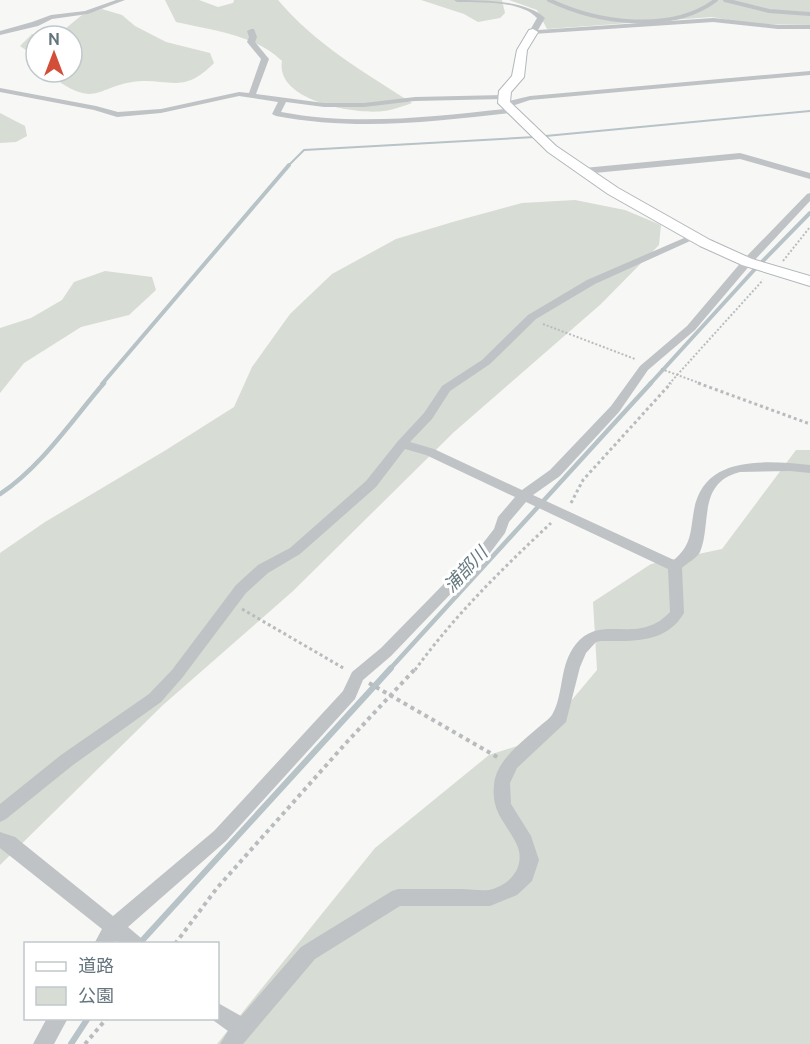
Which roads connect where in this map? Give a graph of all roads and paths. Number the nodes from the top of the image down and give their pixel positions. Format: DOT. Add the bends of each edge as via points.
graph roads {
  1 [pos="122,0"];
  2 [pos="457,0"];
  3 [pos="504,0"];
  4 [pos="549,0"];
  5 [pos="716,0"];
  6 [pos="725,0"];
  7 [pos="513,2"];
  8 [pos="810,14"];
  9 [pos="810,27"];
  10 [pos="252,31"];
  11 [pos="533,32"];
  12 [pos="0,33"];
  13 [pos="810,73"];
  14 [pos="0,90"];
  15 [pos="252,95"];
  16 [pos="282,102"];
  17 [pos="508,106"];
  18 [pos="584,171"];
  19 [pos="810,176"];
  20 [pos="810,196"];
  21 [pos="810,227"];
  22 [pos="694,237"];
  23 [pos="747,262"];
  24 [pos="777,271"];
  25 [pos="810,281"];
  26 [pos="530,320"];
  27 [pos="648,364"];
  28 [pos="678,376"];
  29 [pos="810,424"];
  30 [pos="402,444"];
  31 [pos="810,469"];
  32 [pos="523,495"];
  33 [pos="563,514"];
  34 [pos="675,566"];
  35 [pos="0,814"];
  36 [pos="0,840"];
  37 [pos="108,936"];
  38 [pos="128,942"];
  39 [pos="177,942"];
  40 [pos="219,1014"];
  41 [pos="57,1020"];
  42 [pos="105,1020"];
  43 [pos="236,1036"];
  44 [pos="43,1044"];
  45 [pos="85,1044"];
  1 -- 12 [label="street" via="86,13 51,17"];
  2 -- 7 [label="street"];
  3 -- 7 [label="street"];
  4 -- 5 [label="lane" via="589,15 650,20 696,13"];
  6 -- 8 [label="lane"];
  7 -- 11 [label="street" via="539,14 541,18"];
  9 -- 11 [label="street" via="713,20"];
  10 -- 15 [label="street" via="251,42 265,59"];
  11 -- 17 [label="street" via="522,50 518,77 505,91"];
  13 -- 17 [label="street" via="530,98"];
  14 -- 15 [label="street" via="117,115"];
  15 -- 16 [label="street"];
  16 -- 17 [label="street" via="364,105 415,99"];
  16 -- 17 [label="street" via="276,114 319,123 413,121"];
  17 -- 18 [label="street" via="552,149"];
  18 -- 19 [label="street" via="740,156"];
  18 -- 22 [label="street"];
  20 -- 23 [label="street"];
  21 -- 24 [label="path"];
  22 -- 23 [label="street"];
  22 -- 26 [label="street" via="591,282"];
  23 -- 24 [label="street"];
  23 -- 27 [label="street" via="691,328"];
  24 -- 25 [label="street"];
  24 -- 28 [label="path" via="754,289"];
  26 -- 27 [label="path"];
  26 -- 30 [label="street" via="486,362 446,389"];
  27 -- 28 [label="path"];
  27 -- 32 [label="street" via="615,409 555,473"];
  28 -- 29 [label="path"];
  28 -- 33 [label="path" via="583,480"];
  30 -- 32 [label="street" via="430,452"];
  30 -- 35 [label="street" via="371,484 295,551 263,569 241,589 155,698 67,759"];
  31 -- 34 [label="street" via="740,468 716,479 702,501 693,551"];
  32 -- 33 [label="street"];
  32 -- 37 [label="street" via="485,550 386,652 357,676 349,695 219,836"];
  33 -- 34 [label="street"];
  33 -- 39 [label="path" via="444,630 413,673 224,879"];
  34 -- 43 [label="street" via="677,613 656,631 591,638 572,667 560,717 510,765 502,783 502,805 525,842 530,860 526,874 511,889 490,898 398,897 308,953"];
  36 -- 37 [label="street" via="9,843"];
  37 -- 38 [label="street"];
  40 -- 43 [label="street"];
  41 -- 44 [label="street"];
  42 -- 45 [label="path"];
}
